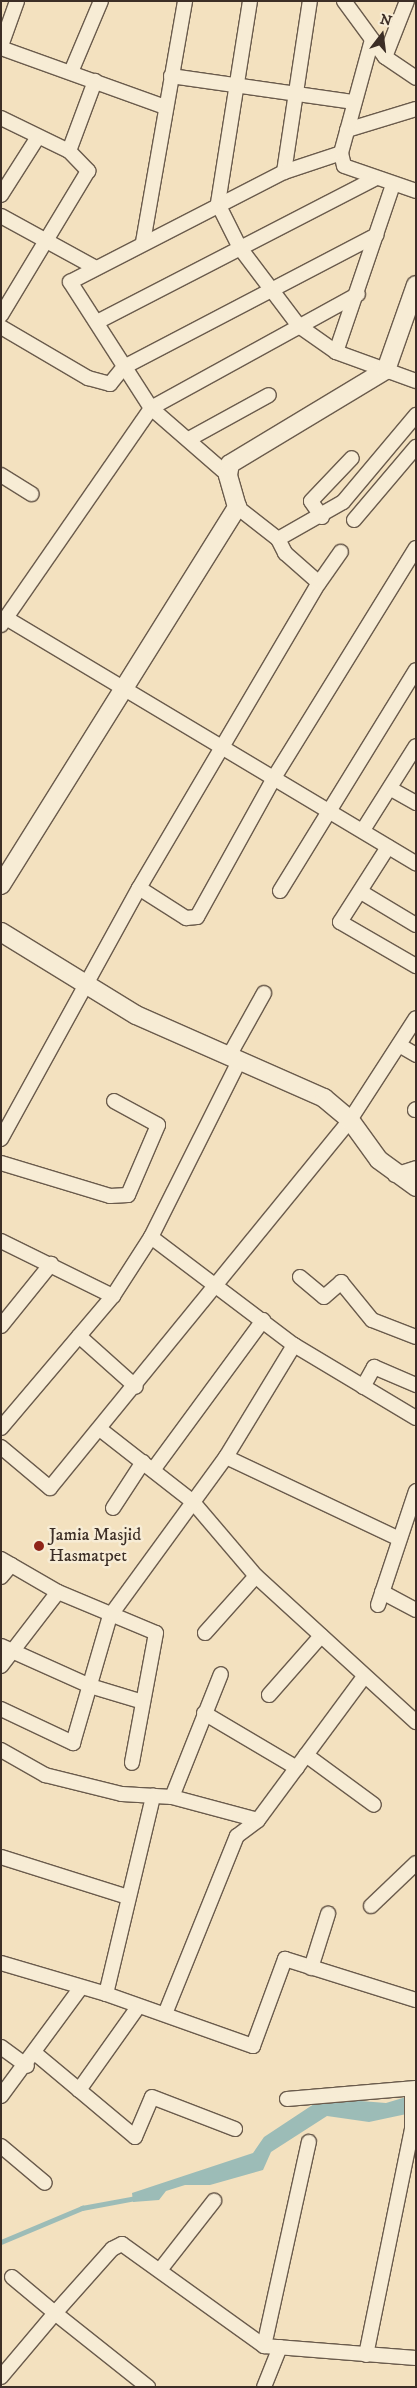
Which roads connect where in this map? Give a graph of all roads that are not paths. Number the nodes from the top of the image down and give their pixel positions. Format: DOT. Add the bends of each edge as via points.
graph roads {
  1 [pos="17,1"];
  2 [pos="101,1"];
  3 [pos="184,1"];
  4 [pos="250,1"];
  5 [pos="310,1"];
  6 [pos="344,1"];
  7 [pos="407,1"];
  8 [pos="372,40"];
  9 [pos="1,47"];
  10 [pos="386,57"];
  11 [pos="71,72"];
  12 [pos="171,76"];
  13 [pos="416,78"];
  14 [pos="96,81"];
  15 [pos="236,85"];
  16 [pos="294,94"];
  17 [pos="354,102"];
  18 [pos="165,107"];
  19 [pos="416,109"];
  20 [pos="1,118"];
  21 [pos="347,130"];
  22 [pos="38,137"];
  23 [pos="69,151"];
  24 [pos="341,153"];
  25 [pos="284,172"];
  26 [pos="374,179"];
  27 [pos="393,185"];
  28 [pos="416,191"];
  29 [pos="1,195"];
  30 [pos="218,204"];
  31 [pos="1,216"];
  32 [pos="377,235"];
  33 [pos="46,242"];
  34 [pos="143,242"];
  35 [pos="240,248"];
  36 [pos="96,268"];
  37 [pos="416,285"];
  38 [pos="270,292"];
  39 [pos="358,294"];
  40 [pos="1,314"];
  41 [pos="97,322"];
  42 [pos="299,326"];
  43 [pos="1,327"];
  44 [pos="336,352"];
  45 [pos="124,367"];
  46 [pos="386,370"];
  47 [pos="415,378"];
  48 [pos="269,395"];
  49 [pos="151,408"];
  50 [pos="416,414"];
  51 [pos="189,439"];
  52 [pos="416,447"];
  53 [pos="352,458"];
  54 [pos="228,475"];
  55 [pos="1,476"];
  56 [pos="32,494"];
  57 [pos="237,508"];
  58 [pos="322,517"];
  59 [pos="354,520"];
  60 [pos="278,539"];
  61 [pos="416,548"];
  62 [pos="341,552"];
  63 [pos="319,583"];
  64 [pos="3,621"];
  65 [pos="416,670"];
  66 [pos="125,690"];
  67 [pos="222,745"];
  68 [pos="416,746"];
  69 [pos="275,776"];
  70 [pos="391,789"];
  71 [pos="416,803"];
  72 [pos="328,811"];
  73 [pos="363,830"];
  74 [pos="388,847"];
  75 [pos="416,863"];
  76 [pos="1,885"];
  77 [pos="139,888"];
  78 [pos="280,891"];
  79 [pos="361,892"];
  80 [pos="416,925"];
  81 [pos="1,932"];
  82 [pos="416,966"];
  83 [pos="84,983"];
  84 [pos="264,993"];
  85 [pos="416,1018"];
  86 [pos="399,1045"];
  87 [pos="416,1055"];
  88 [pos="234,1059"];
  89 [pos="114,1101"];
  90 [pos="350,1120"];
  91 [pos="1,1139"];
  92 [pos="1,1163"];
  93 [pos="416,1168"];
  94 [pos="395,1176"];
  95 [pos="416,1187"];
  96 [pos="151,1237"];
  97 [pos="1,1241"];
  98 [pos="51,1264"];
  99 [pos="300,1277"];
  100 [pos="216,1288"];
  101 [pos="113,1296"];
  102 [pos="263,1320"];
  103 [pos="1,1326"];
  104 [pos="79,1336"];
  105 [pos="416,1337"];
  106 [pos="294,1345"];
  107 [pos="416,1385"];
  108 [pos="136,1387"];
  109 [pos="363,1387"];
  110 [pos="416,1418"];
  111 [pos="1,1428"];
  112 [pos="102,1430"];
  113 [pos="4,1453"];
  114 [pos="226,1457"];
  115 [pos="148,1466"];
  116 [pos="416,1491"];
  117 [pos="193,1502"];
  118 [pos="113,1508"];
  119 [pos="397,1538"];
  120 [pos="6,1562"];
  121 [pos="256,1576"];
  122 [pos="1,1577"];
  123 [pos="58,1592"];
  124 [pos="416,1610"];
  125 [pos="110,1616"];
  126 [pos="205,1632"];
  127 [pos="321,1636"];
  128 [pos="6,1650"];
  129 [pos="1,1666"];
  130 [pos="221,1674"];
  131 [pos="364,1677"];
  132 [pos="90,1686"];
  133 [pos="269,1695"];
  134 [pos="143,1702"];
  135 [pos="1,1709"];
  136 [pos="204,1713"];
  137 [pos="416,1722"];
  138 [pos="1,1750"];
  139 [pos="306,1755"];
  140 [pos="132,1763"];
  141 [pos="297,1768"];
  142 [pos="153,1796"];
  143 [pos="172,1796"];
  144 [pos="374,1805"];
  145 [pos="258,1820"];
  146 [pos="1,1857"];
  147 [pos="416,1863"];
  148 [pos="128,1897"];
  149 [pos="371,1906"];
  150 [pos="328,1914"];
  151 [pos="1,1963"];
  152 [pos="311,1968"];
  153 [pos="80,1989"];
  154 [pos="106,1994"];
  155 [pos="416,2000"];
  156 [pos="138,2008"];
  157 [pos="165,2014"];
  158 [pos="1,2047"];
  159 [pos="36,2054"];
  160 [pos="27,2066"];
  161 [pos="414,2088"];
  162 [pos="79,2090"];
  163 [pos="1,2096"];
  164 [pos="287,2099"];
  165 [pos="235,2129"];
  166 [pos="309,2142"];
  167 [pos="1,2146"];
  168 [pos="44,2183"];
  169 [pos="214,2201"];
  170 [pos="160,2270"];
  171 [pos="12,2277"];
  172 [pos="55,2313"];
  173 [pos="264,2346"];
  174 [pos="280,2347"];
  175 [pos="366,2355"];
  176 [pos="416,2358"];
  177 [pos="1,2377"];
  178 [pos="148,2387"];
  179 [pos="264,2387"];
  1 -- 9 [label="street"];
  2 -- 11 [label="street"];
  3 -- 12 [label="street"];
  4 -- 15 [label="street"];
  5 -- 16 [label="street"];
  6 -- 8 [label="street"];
  7 -- 10 [label="street"];
  8 -- 10 [label="street"];
  8 -- 17 [label="street"];
  9 -- 11 [label="street"];
  10 -- 13 [label="street"];
  11 -- 14 [label="street"];
  12 -- 15 [label="street"];
  12 -- 18 [label="street"];
  14 -- 18 [label="street"];
  14 -- 23 [label="street"];
  15 -- 16 [label="street"];
  15 -- 30 [label="street"];
  16 -- 17 [label="street"];
  16 -- 25 [label="street"];
  17 -- 21 [label="street"];
  18 -- 34 [label="street"];
  19 -- 21 [label="street"];
  20 -- 22 [label="street"];
  21 -- 24 [label="street"];
  22 -- 23 [label="street"];
  22 -- 29 [label="street"];
  23 -- 33 [label="street" via="88,171"];
  24 -- 25 [label="street"];
  24 -- 26 [label="street" via="344,166"];
  25 -- 30 [label="street"];
  26 -- 27 [label="street"];
  26 -- 35 [label="street"];
  27 -- 28 [label="street"];
  27 -- 32 [label="street"];
  30 -- 34 [label="street"];
  30 -- 35 [label="street"];
  31 -- 33 [label="street"];
  32 -- 38 [label="street"];
  32 -- 39 [label="street"];
  33 -- 36 [label="street"];
  33 -- 40 [label="street"];
  34 -- 36 [label="street"];
  35 -- 38 [label="street"];
  35 -- 41 [label="street"];
  36 -- 41 [label="street" via="70,282"];
  37 -- 46 [label="street"];
  38 -- 42 [label="street"];
  38 -- 45 [label="street"];
  39 -- 42 [label="street"];
  39 -- 44 [label="street"];
  41 -- 45 [label="street"];
  42 -- 44 [label="street"];
  42 -- 49 [label="street"];
  43 -- 45 [label="street" via="88,378 110,384"];
  44 -- 46 [label="street"];
  45 -- 49 [label="street"];
  46 -- 47 [label="street"];
  46 -- 54 [label="street" via="238,456"];
  48 -- 51 [label="street"];
  49 -- 51 [label="street"];
  49 -- 64 [label="street"];
  50 -- 58 [label="street" via="343,502"];
  51 -- 54 [label="street"];
  52 -- 59 [label="street"];
  53 -- 58 [label="street" via="311,501"];
  54 -- 57 [label="street"];
  55 -- 56 [label="street"];
  57 -- 60 [label="street"];
  57 -- 66 [label="street"];
  58 -- 60 [label="street"];
  60 -- 63 [label="street" via="284,553"];
  61 -- 69 [label="street"];
  62 -- 63 [label="street"];
  63 -- 67 [label="street"];
  64 -- 66 [label="street"];
  65 -- 72 [label="street"];
  66 -- 67 [label="street"];
  66 -- 76 [label="street"];
  67 -- 69 [label="street"];
  67 -- 77 [label="street"];
  68 -- 70 [label="street"];
  69 -- 72 [label="street"];
  69 -- 77 [label="street" via="197,917 186,918"];
  70 -- 71 [label="street"];
  70 -- 73 [label="street"];
  72 -- 73 [label="street"];
  72 -- 78 [label="street"];
  73 -- 74 [label="street"];
  74 -- 75 [label="street"];
  74 -- 79 [label="street"];
  77 -- 83 [label="street"];
  79 -- 80 [label="street"];
  79 -- 82 [label="street" via="340,922"];
  81 -- 83 [label="street"];
  83 -- 88 [label="street" via="136,1015"];
  83 -- 91 [label="street"];
  84 -- 88 [label="street"];
  85 -- 86 [label="street"];
  86 -- 87 [label="street"];
  86 -- 90 [label="street"];
  88 -- 90 [label="street" via="324,1098"];
  88 -- 96 [label="street"];
  89 -- 92 [label="street" via="158,1125 128,1196 110,1196"];
  90 -- 94 [label="street" via="360,1138"];
  90 -- 100 [label="street"];
  93 -- 94 [label="street"];
  94 -- 95 [label="street"];
  96 -- 100 [label="street"];
  96 -- 101 [label="street"];
  97 -- 98 [label="street"];
  98 -- 101 [label="street"];
  98 -- 103 [label="street"];
  99 -- 105 [label="street" via="324,1297 341,1282 372,1320"];
  100 -- 102 [label="street"];
  100 -- 108 [label="street"];
  101 -- 104 [label="street"];
  102 -- 106 [label="street"];
  102 -- 115 [label="street"];
  104 -- 108 [label="street"];
  104 -- 111 [label="street"];
  106 -- 109 [label="street"];
  106 -- 114 [label="street"];
  107 -- 109 [label="street" via="374,1367"];
  108 -- 112 [label="street"];
  109 -- 110 [label="street"];
  112 -- 113 [label="street" via="50,1488"];
  112 -- 115 [label="street"];
  114 -- 117 [label="street"];
  114 -- 119 [label="street"];
  115 -- 117 [label="street"];
  115 -- 118 [label="street"];
  116 -- 119 [label="street"];
  117 -- 121 [label="street"];
  117 -- 125 [label="street"];
  119 -- 124 [label="street" via="380,1598"];
  120 -- 122 [label="street"];
  120 -- 123 [label="street"];
  121 -- 126 [label="street"];
  121 -- 127 [label="street"];
  123 -- 125 [label="street"];
  123 -- 128 [label="street"];
  125 -- 132 [label="street"];
  125 -- 134 [label="street" via="156,1634"];
  127 -- 131 [label="street"];
  127 -- 133 [label="street"];
  128 -- 129 [label="street"];
  128 -- 132 [label="street"];
  130 -- 136 [label="street"];
  131 -- 137 [label="street"];
  131 -- 139 [label="street"];
  132 -- 134 [label="street"];
  132 -- 135 [label="street" via="72,1743"];
  134 -- 140 [label="street"];
  136 -- 141 [label="street"];
  136 -- 143 [label="street"];
  138 -- 142 [label="street" via="44,1775 122,1794"];
  139 -- 141 [label="street"];
  139 -- 144 [label="street"];
  141 -- 145 [label="street"];
  142 -- 143 [label="street"];
  142 -- 148 [label="street"];
  143 -- 145 [label="street"];
  145 -- 157 [label="street" via="237,1836"];
  146 -- 148 [label="street"];
  147 -- 149 [label="street"];
  148 -- 154 [label="street"];
  150 -- 152 [label="street"];
  151 -- 153 [label="street"];
  152 -- 155 [label="street"];
  152 -- 157 [label="street" via="285,1959 253,2046"];
  153 -- 154 [label="street"];
  153 -- 159 [label="street"];
  154 -- 156 [label="street"];
  156 -- 157 [label="street"];
  156 -- 162 [label="street"];
  158 -- 160 [label="street"];
  159 -- 160 [label="street"];
  159 -- 162 [label="street"];
  160 -- 163 [label="street"];
  161 -- 164 [label="street"];
  161 -- 175 [label="street" via="412,2129"];
  162 -- 165 [label="street" via="135,2137 152,2097"];
  166 -- 173 [label="street"];
  167 -- 168 [label="street"];
  169 -- 170 [label="street"];
  170 -- 172 [label="street" via="122,2244 112,2249"];
  170 -- 173 [label="street"];
  171 -- 172 [label="street"];
  172 -- 177 [label="street"];
  172 -- 178 [label="street"];
  173 -- 174 [label="street"];
  174 -- 175 [label="street"];
  174 -- 179 [label="street"];
  175 -- 176 [label="street"];
}
